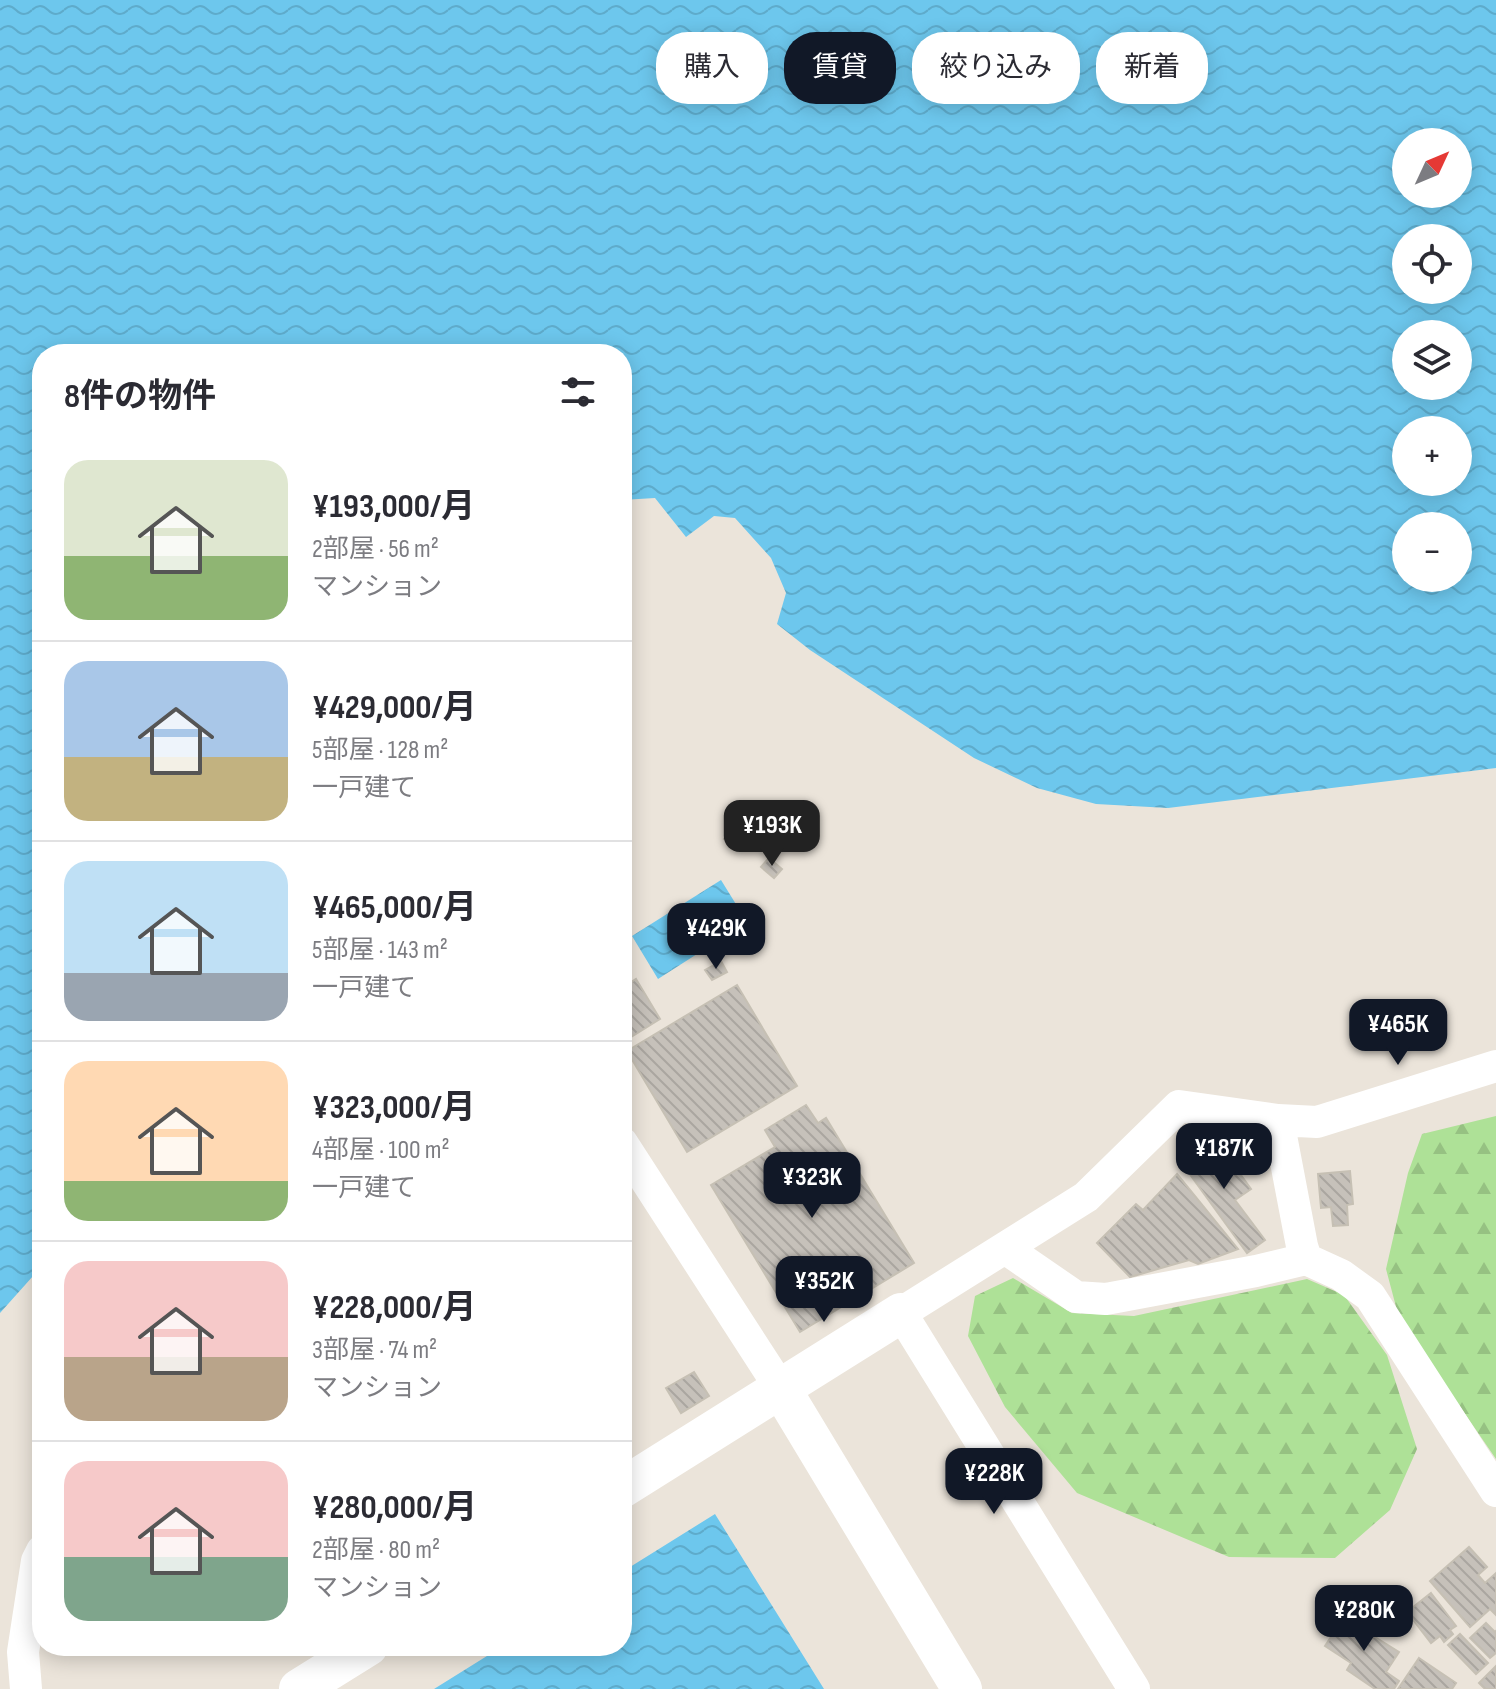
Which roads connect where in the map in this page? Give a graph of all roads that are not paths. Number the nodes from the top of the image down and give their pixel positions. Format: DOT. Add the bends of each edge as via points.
graph roads {
  1 [pos="1496,1066"];
  2 [pos="1278,1120"];
  3 [pos="632,1158"];
  4 [pos="1005,1248"];
  5 [pos="1306,1259"];
  6 [pos="901,1313"];
  7 [pos="781,1389"];
  8 [pos="632,1482"];
  9 [pos="1496,1491"];
  10 [pos="32,1594"];
  11 [pos="352,1656"];
  12 [pos="1133,1688"];
  13 [pos="26,1689"];
  14 [pos="299,1689"];
  15 [pos="962,1689"];
  1 -- 2 [label="street" via="1317,1122"];
  2 -- 4 [label="street" via="1179,1106 1086,1197"];
  2 -- 5 [label="street"];
  3 -- 7 [label="street"];
  4 -- 5 [label="street" via="1076,1297 1106,1299"];
  4 -- 6 [label="street"];
  5 -- 9 [label="street" via="1370,1296"];
  6 -- 7 [label="street"];
  6 -- 12 [label="street"];
  7 -- 8 [label="street"];
  7 -- 15 [label="street"];
  10 -- 13 [label="street" via="23,1652"];
  11 -- 14 [label="street"];
}
